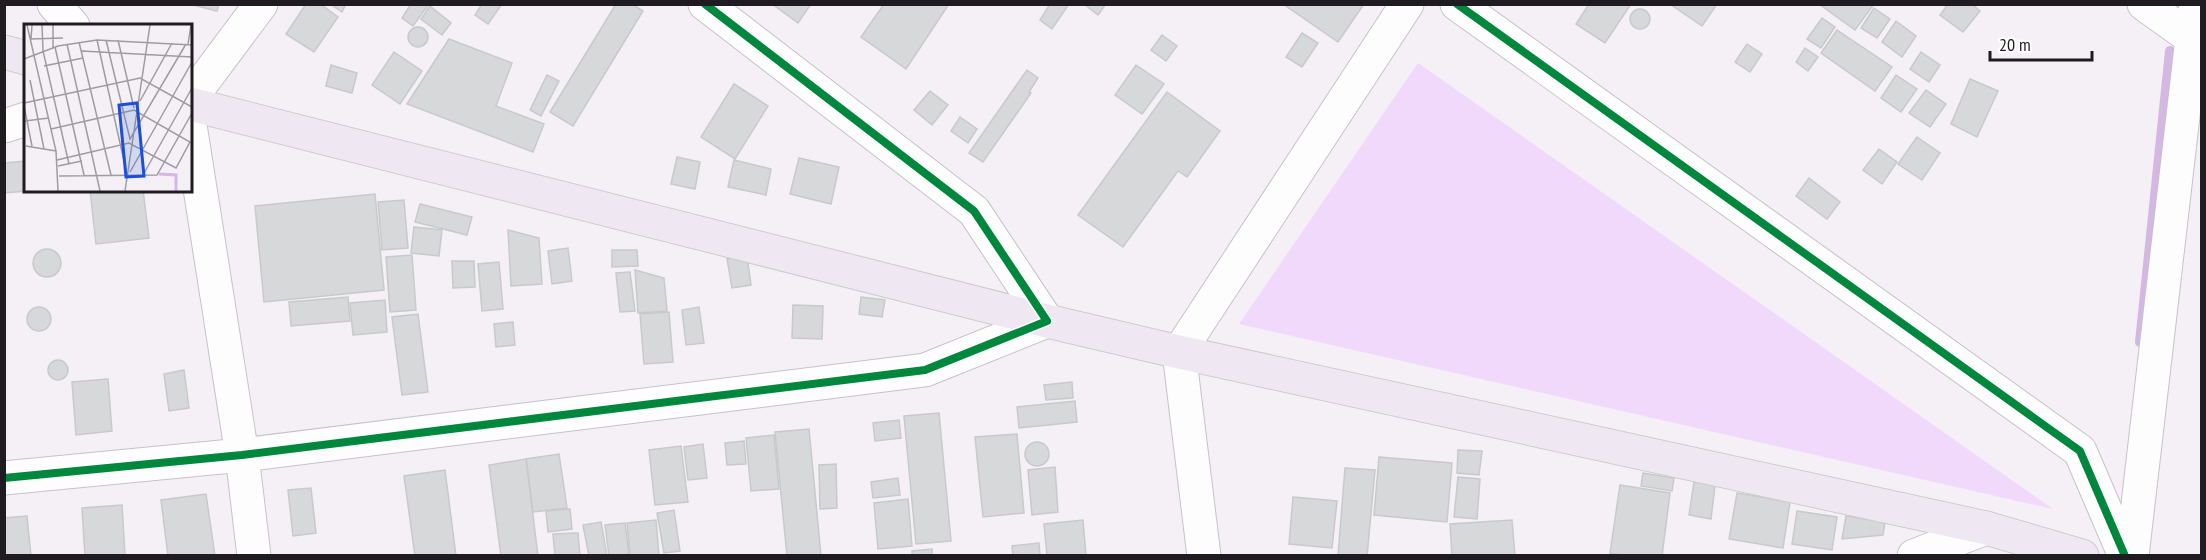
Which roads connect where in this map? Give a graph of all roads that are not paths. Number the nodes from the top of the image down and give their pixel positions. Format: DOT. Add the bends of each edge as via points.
graph roads {
  1 [pos="54,4"];
  2 [pos="261,4"];
  3 [pos="705,4"];
  4 [pos="1407,4"];
  5 [pos="1457,4"];
  6 [pos="2144,4"];
  7 [pos="2196,4"];
  8 [pos="71,24"];
  9 [pos="2193,39"];
  10 [pos="4,52"];
  11 [pos="24,57"];
  12 [pos="192,96"];
  13 [pos="192,105"];
  14 [pos="24,120"];
  15 [pos="4,126"];
  16 [pos="192,138"];
  17 [pos="1047,321"];
  18 [pos="1179,352"];
  19 [pos="242,455"];
  20 [pos="4,477"];
  21 [pos="1986,528"];
  22 [pos="254,555"];
  23 [pos="1204,555"];
  24 [pos="1914,555"];
  25 [pos="2082,555"];
  26 [pos="2125,555"];
  27 [pos="2132,555"];
  1 -- 8 [label="street"];
  2 -- 12 [label="street"];
  3 -- 17 [label="street" via="974,211"];
  4 -- 18 [label="street"];
  5 -- 26 [label="street" via="2080,452"];
  6 -- 9 [label="street"];
  7 -- 9 [label="street"];
  9 -- 27 [label="street"];
  10 -- 11 [label="main road"];
  13 -- 17 [label="main road"];
  14 -- 15 [label="street"];
  16 -- 19 [label="street"];
  17 -- 18 [label="main road"];
  17 -- 19 [label="street" via="925,370"];
  18 -- 21 [label="main road"];
  18 -- 23 [label="street"];
  19 -- 20 [label="street"];
  19 -- 22 [label="street"];
  21 -- 24 [label="street"];
  21 -- 25 [label="main road"];
}
